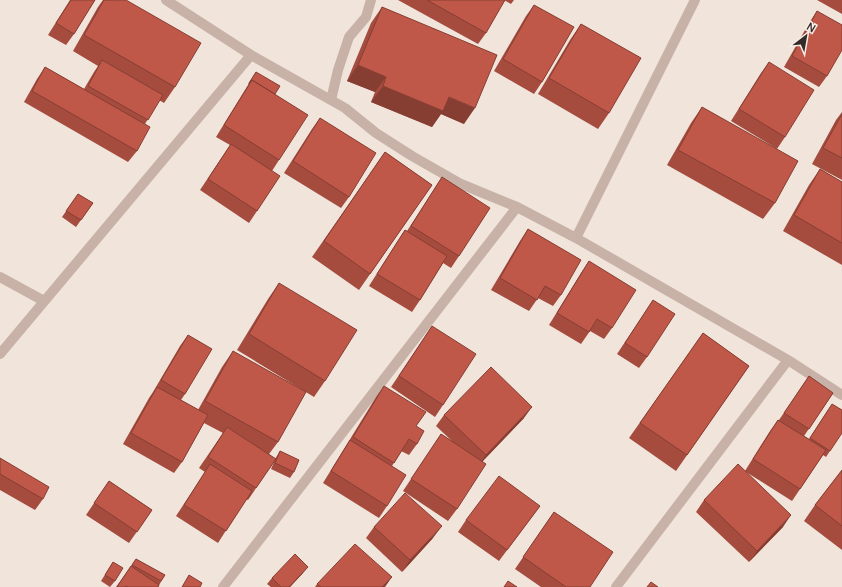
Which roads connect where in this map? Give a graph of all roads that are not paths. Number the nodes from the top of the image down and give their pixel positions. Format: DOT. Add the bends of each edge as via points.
graph roads {
  1 [pos="166,0"];
  2 [pos="371,0"];
  3 [pos="694,0"];
  4 [pos="251,55"];
  5 [pos="331,100"];
  6 [pos="517,208"];
  7 [pos="576,238"];
  8 [pos="0,277"];
  9 [pos="44,301"];
  10 [pos="0,354"];
  11 [pos="788,360"];
  12 [pos="842,394"];
  13 [pos="223,587"];
  14 [pos="616,587"];
  1 -- 4 [label="street"];
  2 -- 5 [label="street" via="366,17 350,37"];
  3 -- 7 [label="street"];
  4 -- 5 [label="street"];
  4 -- 9 [label="street"];
  5 -- 6 [label="street" via="412,156 461,184"];
  6 -- 7 [label="street"];
  6 -- 13 [label="street"];
  7 -- 11 [label="street"];
  8 -- 9 [label="street"];
  9 -- 10 [label="street"];
  11 -- 12 [label="street"];
  11 -- 14 [label="street"];
}
